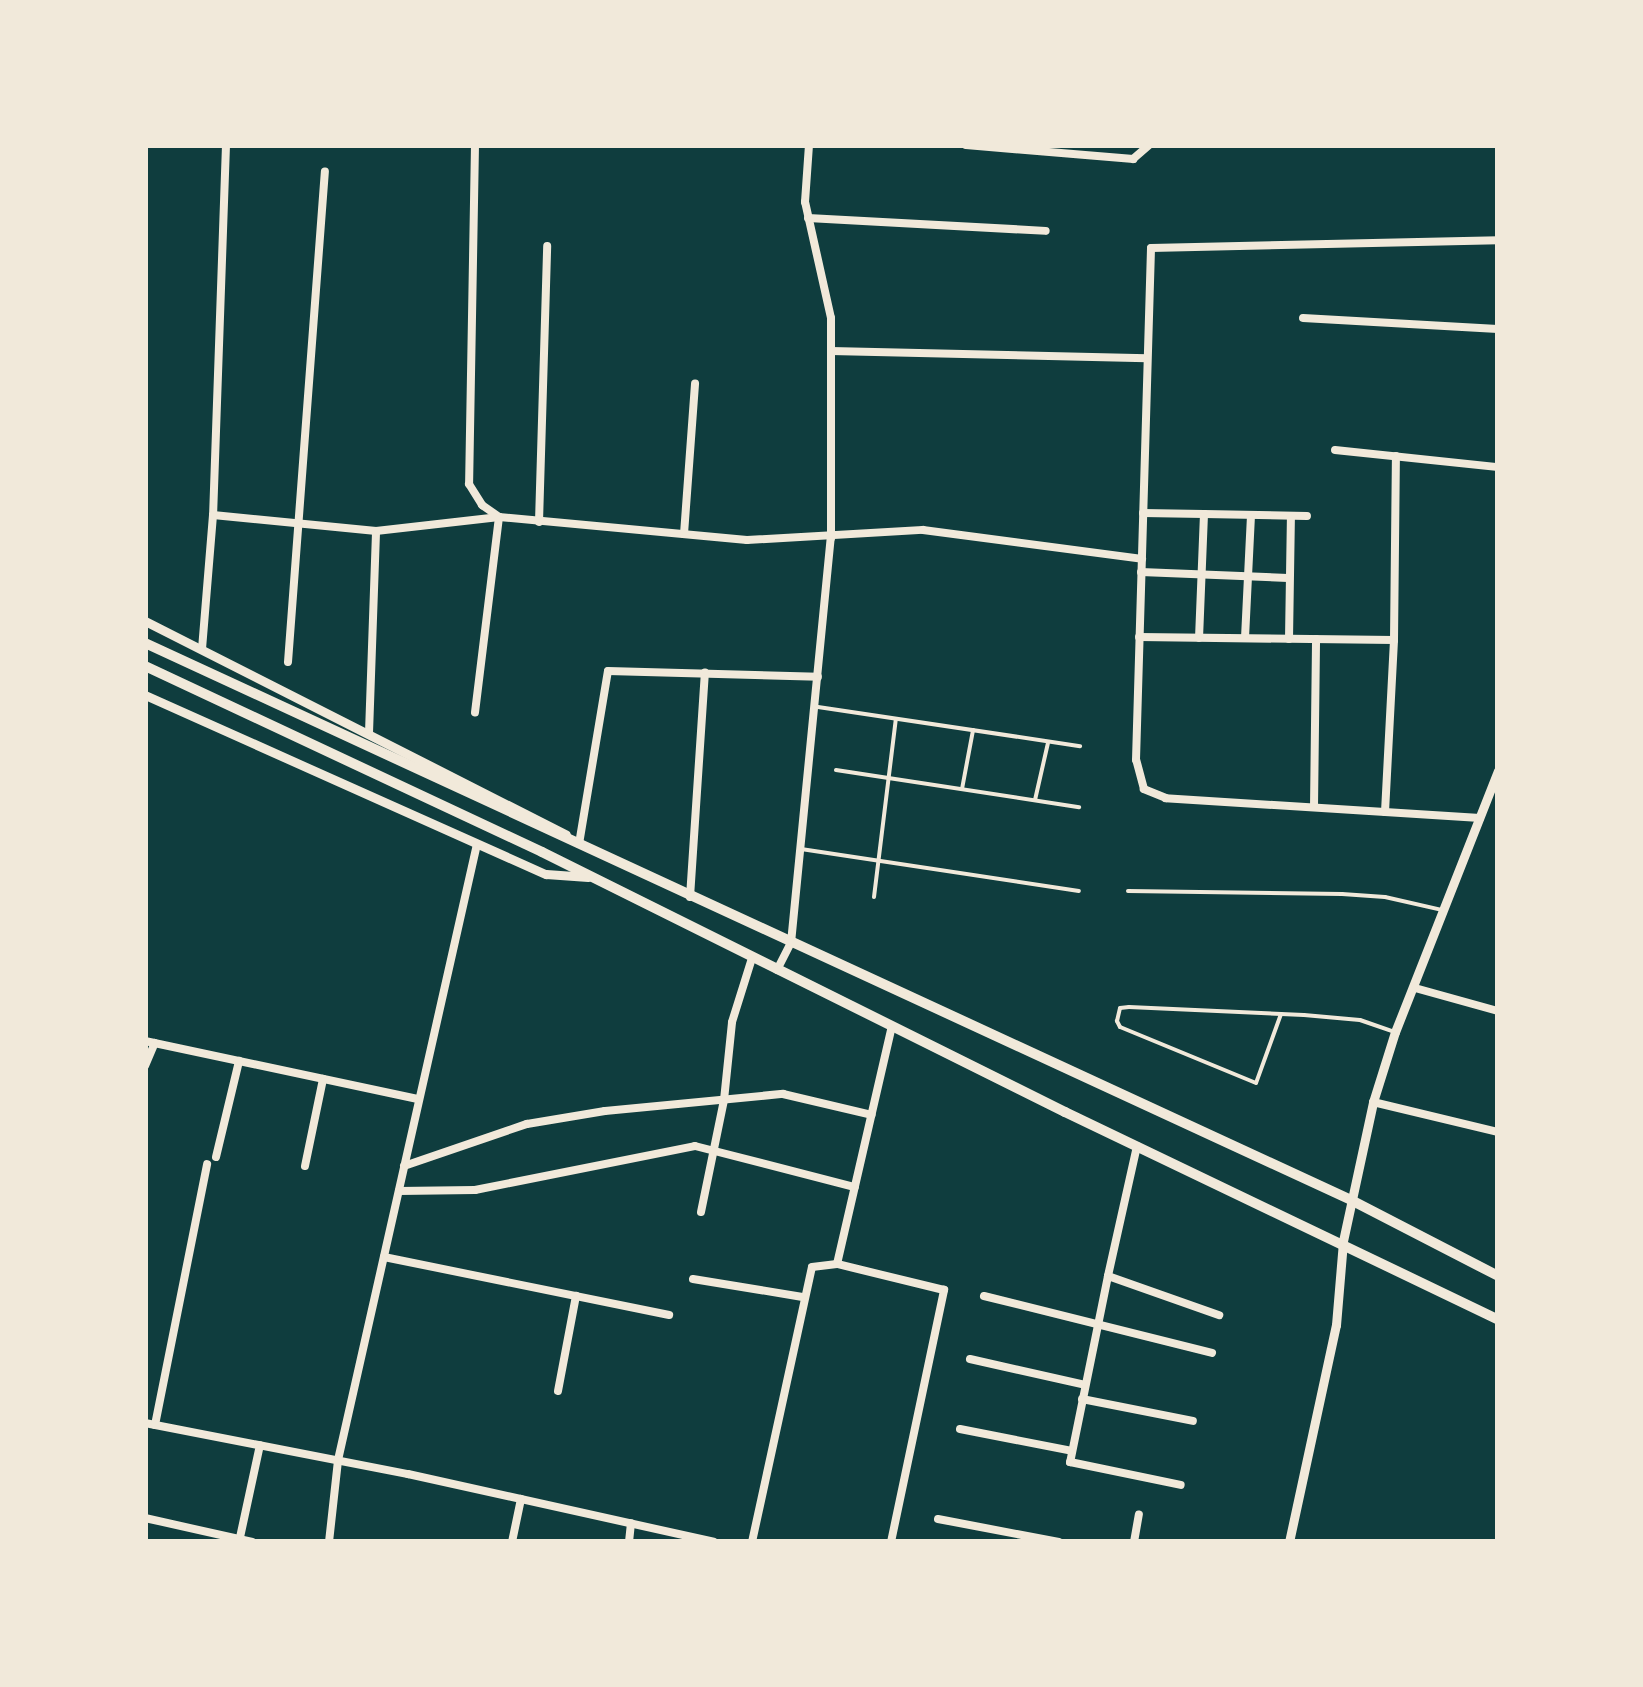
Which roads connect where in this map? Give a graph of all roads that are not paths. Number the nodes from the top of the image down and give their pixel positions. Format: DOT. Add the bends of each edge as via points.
graph roads {
  1 [pos="226,145"];
  2 [pos="475,145"];
  3 [pos="808,145"];
  4 [pos="966,145"];
  5 [pos="1132,145"];
  6 [pos="1149,145"];
  7 [pos="1133,159"];
  8 [pos="325,171"];
  9 [pos="808,218"];
  10 [pos="1046,231"];
  11 [pos="1498,240"];
  12 [pos="547,246"];
  13 [pos="1303,318"];
  14 [pos="1498,329"];
  15 [pos="831,351"];
  16 [pos="1148,358"];
  17 [pos="695,383"];
  18 [pos="1336,450"];
  19 [pos="1396,456"];
  20 [pos="1498,466"];
  21 [pos="1143,513"];
  22 [pos="1204,514"];
  23 [pos="213,515"];
  24 [pos="1251,515"];
  25 [pos="499,516"];
  26 [pos="1291,516"];
  27 [pos="1308,516"];
  28 [pos="539,522"];
  29 [pos="300,524"];
  30 [pos="376,530"];
  31 [pos="684,534"];
  32 [pos="832,538"];
  33 [pos="1142,559"];
  34 [pos="1141,572"];
  35 [pos="1200,574"];
  36 [pos="1246,576"];
  37 [pos="1288,578"];
  38 [pos="145,622"];
  39 [pos="1139,637"];
  40 [pos="1199,638"];
  41 [pos="1244,638"];
  42 [pos="1289,639"];
  43 [pos="1316,639"];
  44 [pos="1394,640"];
  45 [pos="145,643"];
  46 [pos="202,649"];
  47 [pos="288,662"];
  48 [pos="145,666"];
  49 [pos="705,672"];
  50 [pos="818,678"];
  51 [pos="145,695"];
  52 [pos="815,707"];
  53 [pos="475,714"];
  54 [pos="896,719"];
  55 [pos="974,730"];
  56 [pos="369,733"];
  57 [pos="1048,742"];
  58 [pos="1080,746"];
  59 [pos="836,770"];
  60 [pos="1498,770"];
  61 [pos="888,777"];
  62 [pos="962,789"];
  63 [pos="1035,800"];
  64 [pos="1314,807"];
  65 [pos="1079,808"];
  66 [pos="1385,812"];
  67 [pos="1480,818"];
  68 [pos="478,844"];
  69 [pos="579,846"];
  70 [pos="800,849"];
  71 [pos="879,859"];
  72 [pos="588,877"];
  73 [pos="1079,891"];
  74 [pos="1128,892"];
  75 [pos="690,897"];
  76 [pos="874,897"];
  77 [pos="1444,910"];
  78 [pos="791,943"];
  79 [pos="752,958"];
  80 [pos="776,970"];
  81 [pos="1414,988"];
  82 [pos="1498,1012"];
  83 [pos="1282,1014"];
  84 [pos="892,1026"];
  85 [pos="1394,1032"];
  86 [pos="150,1042"];
  87 [pos="240,1061"];
  88 [pos="145,1066"];
  89 [pos="323,1079"];
  90 [pos="420,1099"];
  91 [pos="724,1100"];
  92 [pos="1373,1102"];
  93 [pos="872,1115"];
  94 [pos="1498,1132"];
  95 [pos="1138,1145"];
  96 [pos="710,1151"];
  97 [pos="216,1158"];
  98 [pos="207,1164"];
  99 [pos="306,1166"];
  100 [pos="404,1166"];
  101 [pos="855,1187"];
  102 [pos="399,1191"];
  103 [pos="1351,1200"];
  104 [pos="701,1212"];
  105 [pos="1343,1241"];
  106 [pos="384,1256"];
  107 [pos="837,1264"];
  108 [pos="1108,1276"];
  109 [pos="1498,1276"];
  110 [pos="693,1278"];
  111 [pos="576,1296"];
  112 [pos="984,1296"];
  113 [pos="803,1297"];
  114 [pos="668,1315"];
  115 [pos="1219,1316"];
  116 [pos="1498,1319"];
  117 [pos="1098,1322"];
  118 [pos="1212,1353"];
  119 [pos="970,1359"];
  120 [pos="1085,1384"];
  121 [pos="558,1391"];
  122 [pos="1082,1399"];
  123 [pos="1193,1422"];
  124 [pos="145,1424"];
  125 [pos="156,1426"];
  126 [pos="960,1429"];
  127 [pos="260,1445"];
  128 [pos="1072,1451"];
  129 [pos="338,1460"];
  130 [pos="1181,1485"];
  131 [pos="522,1499"];
  132 [pos="1139,1514"];
  133 [pos="145,1518"];
  134 [pos="938,1519"];
  135 [pos="631,1524"];
  136 [pos="985,1528"];
  137 [pos="239,1541"];
  138 [pos="252,1542"];
  139 [pos="329,1542"];
  140 [pos="512,1542"];
  141 [pos="629,1542"];
  142 [pos="714,1542"];
  143 [pos="752,1542"];
  144 [pos="891,1542"];
  145 [pos="982,1542"];
  146 [pos="1059,1542"];
  147 [pos="1134,1542"];
  148 [pos="1289,1542"];
  1 -- 23 [label="street"];
  2 -- 25 [label="street" via="469,484"];
  3 -- 9 [label="street"];
  4 -- 7 [label="street"];
  5 -- 7 [label="street"];
  6 -- 7 [label="street"];
  8 -- 29 [label="street"];
  9 -- 10 [label="street"];
  9 -- 15 [label="street" via="831,318"];
  11 -- 16 [label="street" via="1151,248"];
  12 -- 28 [label="street"];
  13 -- 14 [label="street"];
  15 -- 16 [label="street"];
  15 -- 32 [label="street"];
  16 -- 21 [label="street"];
  17 -- 31 [label="street"];
  18 -- 19 [label="street"];
  19 -- 20 [label="street"];
  19 -- 44 [label="street"];
  21 -- 22 [label="street"];
  21 -- 33 [label="street"];
  22 -- 24 [label="street"];
  22 -- 35 [label="street"];
  23 -- 29 [label="street"];
  23 -- 46 [label="street"];
  24 -- 26 [label="street"];
  24 -- 36 [label="street"];
  25 -- 28 [label="street"];
  25 -- 30 [label="street"];
  25 -- 53 [label="street"];
  26 -- 27 [label="street"];
  26 -- 37 [label="street"];
  28 -- 31 [label="street"];
  29 -- 30 [label="street"];
  29 -- 47 [label="street"];
  30 -- 56 [label="street"];
  31 -- 32 [label="street"];
  32 -- 33 [label="street" via="922,530"];
  32 -- 50 [label="street"];
  33 -- 34 [label="street"];
  34 -- 35 [label="street"];
  34 -- 39 [label="street"];
  35 -- 36 [label="street"];
  35 -- 40 [label="street"];
  36 -- 37 [label="street"];
  36 -- 41 [label="street"];
  37 -- 42 [label="street"];
  38 -- 46 [label="street"];
  39 -- 40 [label="street"];
  39 -- 64 [label="street" via="1136,760 1144,789 1166,798"];
  40 -- 41 [label="street"];
  41 -- 42 [label="street"];
  42 -- 43 [label="street"];
  43 -- 44 [label="street"];
  43 -- 64 [label="street"];
  44 -- 66 [label="street"];
  45 -- 69 [label="main road"];
  46 -- 56 [label="street"];
  48 -- 72 [label="main road"];
  49 -- 50 [label="street"];
  49 -- 69 [label="street" via="608,671"];
  49 -- 75 [label="street"];
  50 -- 52 [label="street"];
  51 -- 68 [label="street"];
  52 -- 54 [label="lane"];
  52 -- 70 [label="street"];
  54 -- 55 [label="lane"];
  54 -- 61 [label="lane"];
  55 -- 57 [label="lane"];
  55 -- 62 [label="lane"];
  56 -- 69 [label="street" via="558,827"];
  57 -- 58 [label="lane"];
  57 -- 63 [label="lane"];
  59 -- 61 [label="lane"];
  60 -- 67 [label="street"];
  61 -- 62 [label="lane"];
  61 -- 71 [label="lane"];
  62 -- 63 [label="lane"];
  63 -- 65 [label="lane"];
  64 -- 66 [label="street"];
  66 -- 67 [label="street"];
  67 -- 77 [label="street"];
  68 -- 72 [label="street" via="546,874"];
  68 -- 90 [label="street"];
  69 -- 75 [label="main road"];
  70 -- 71 [label="lane"];
  70 -- 78 [label="street"];
  71 -- 73 [label="lane"];
  71 -- 76 [label="lane"];
  72 -- 79 [label="main road"];
  74 -- 77 [label="lane" via="1342,894"];
  75 -- 78 [label="main road"];
  77 -- 81 [label="street"];
  78 -- 80 [label="street"];
  78 -- 103 [label="main road"];
  79 -- 80 [label="main road"];
  79 -- 91 [label="street" via="732,1022"];
  80 -- 84 [label="main road"];
  81 -- 82 [label="street"];
  81 -- 85 [label="street"];
  83 -- 83 [label="lane" via="1256,1083 1120,1027 1117,1020 1120,1008 1128,1007"];
  83 -- 85 [label="lane" via="1360,1020"];
  84 -- 93 [label="street"];
  84 -- 95 [label="main road"];
  85 -- 92 [label="street"];
  86 -- 87 [label="street"];
  86 -- 88 [label="street"];
  87 -- 89 [label="street"];
  87 -- 97 [label="street"];
  89 -- 90 [label="street"];
  89 -- 99 [label="street"];
  90 -- 100 [label="street"];
  91 -- 93 [label="street" via="783,1094"];
  91 -- 96 [label="street"];
  91 -- 100 [label="street" via="527,1124"];
  92 -- 94 [label="street"];
  92 -- 103 [label="street"];
  93 -- 101 [label="street"];
  95 -- 105 [label="main road"];
  95 -- 108 [label="street"];
  96 -- 101 [label="street"];
  96 -- 102 [label="street" via="695,1146 475,1190"];
  96 -- 104 [label="street"];
  98 -- 125 [label="street"];
  100 -- 102 [label="street"];
  101 -- 107 [label="street"];
  102 -- 106 [label="street"];
  103 -- 105 [label="street"];
  103 -- 109 [label="main road"];
  105 -- 116 [label="main road"];
  105 -- 148 [label="street" via="1336,1325"];
  106 -- 111 [label="street"];
  106 -- 129 [label="street"];
  107 -- 113 [label="street" via="812,1266"];
  107 -- 144 [label="street" via="944,1290"];
  108 -- 115 [label="street"];
  108 -- 117 [label="street"];
  110 -- 113 [label="street"];
  111 -- 114 [label="street"];
  111 -- 121 [label="street"];
  112 -- 117 [label="street"];
  113 -- 143 [label="street"];
  117 -- 118 [label="street"];
  117 -- 120 [label="street"];
  119 -- 120 [label="street"];
  120 -- 122 [label="street"];
  122 -- 123 [label="street"];
  122 -- 128 [label="street"];
  124 -- 125 [label="street"];
  125 -- 127 [label="street"];
  126 -- 128 [label="street"];
  127 -- 129 [label="street"];
  127 -- 137 [label="street"];
  128 -- 130 [label="street" via="1070,1462"];
  129 -- 131 [label="street"];
  129 -- 139 [label="street"];
  131 -- 135 [label="street"];
  131 -- 140 [label="street"];
  132 -- 147 [label="street"];
  133 -- 137 [label="street"];
  134 -- 136 [label="street"];
  135 -- 141 [label="street"];
  135 -- 142 [label="street"];
  136 -- 145 [label="street"];
  136 -- 146 [label="street"];
  137 -- 138 [label="street"];
}
